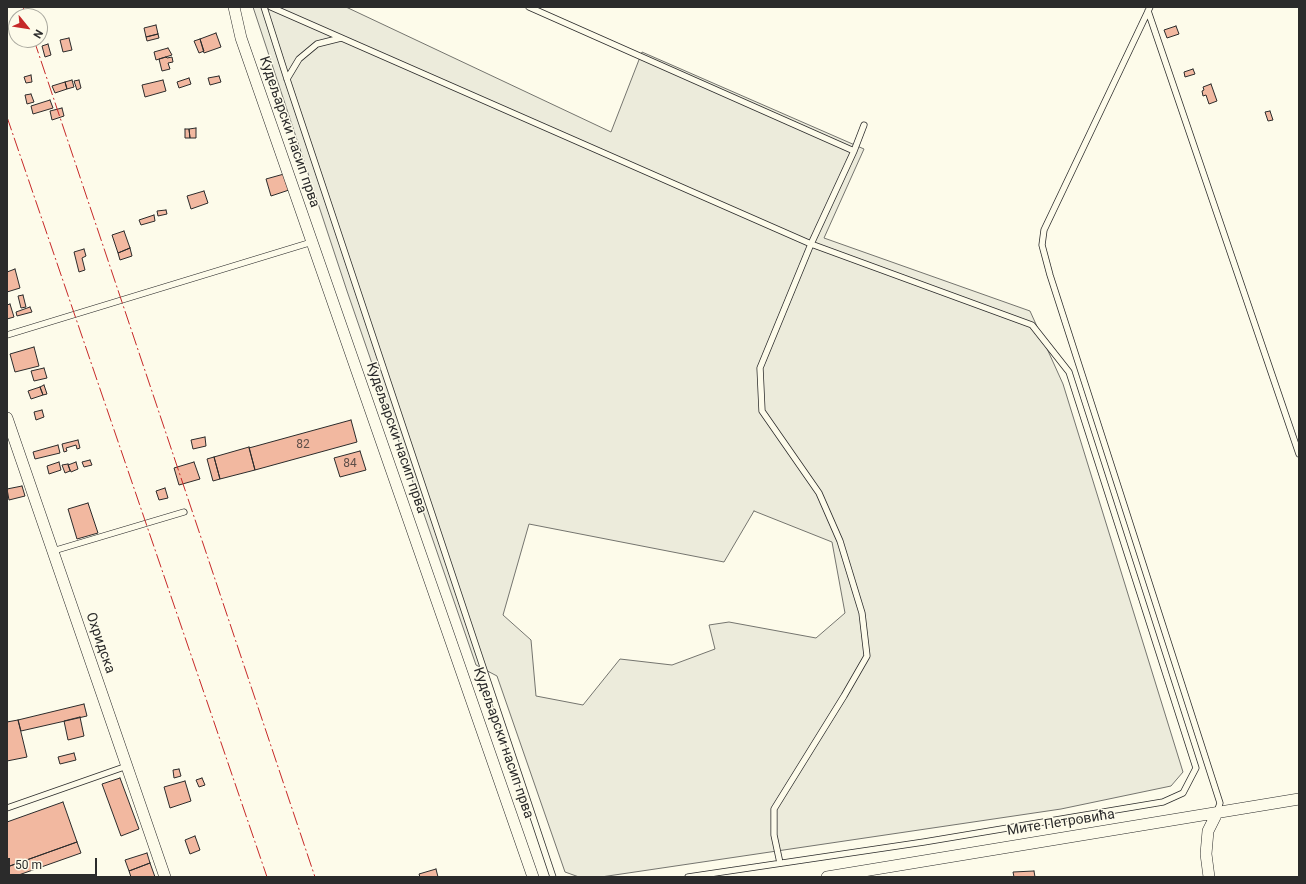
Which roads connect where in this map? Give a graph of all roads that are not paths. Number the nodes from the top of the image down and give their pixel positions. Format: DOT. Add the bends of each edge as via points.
graph roads {
  1 [pos="234,7"];
  2 [pos="264,7"];
  3 [pos="271,7"];
  4 [pos="529,7"];
  5 [pos="1149,9"];
  6 [pos="342,38"];
  7 [pos="287,80"];
  8 [pos="864,125"];
  9 [pos="854,151"];
  10 [pos="312,242"];
  11 [pos="811,244"];
  12 [pos="7,335"];
  13 [pos="7,418"];
  14 [pos="1299,454"];
  15 [pos="184,512"];
  16 [pos="53,551"];
  17 [pos="127,766"];
  18 [pos="1299,799"];
  19 [pos="7,808"];
  20 [pos="1217,813"];
  21 [pos="780,863"];
  22 [pos="166,877"];
  23 [pos="533,877"];
  24 [pos="553,877"];
  25 [pos="688,877"];
  26 [pos="827,877"];
  27 [pos="1209,877"];
  1 -- 10 [label="street, Кудељарски насип прва" via="241,38"];
  2 -- 7 [label="lane"];
  3 -- 6 [label="lane"];
  4 -- 9 [label="lane"];
  5 -- 14 [label="lane"];
  5 -- 20 [label="lane" via="1044,230 1042,245 1220,803"];
  6 -- 7 [label="lane" via="318,44 299,58"];
  6 -- 11 [label="lane"];
  7 -- 24 [label="lane"];
  8 -- 9 [label="lane"];
  9 -- 11 [label="lane"];
  10 -- 12 [label="lane"];
  10 -- 23 [label="street, Кудељарски насип прва"];
  11 -- 21 [label="lane" via="760,368 762,411 819,493 840,540 862,613 867,656 774,809 774,835"];
  11 -- 21 [label="lane" via="1032,325 1069,372 1196,768 1183,792 1163,802"];
  13 -- 16 [label="street, Охридска"];
  15 -- 16 [label="lane"];
  16 -- 17 [label="street, Охридска"];
  17 -- 19 [label="lane"];
  17 -- 22 [label="street, Охридска"];
  18 -- 20 [label="street, Мите Петровића"];
  20 -- 26 [label="street, Мите Петровића"];
  20 -- 27 [label="street" via="1208,831 1206,854"];
  21 -- 25 [label="lane"];
}
